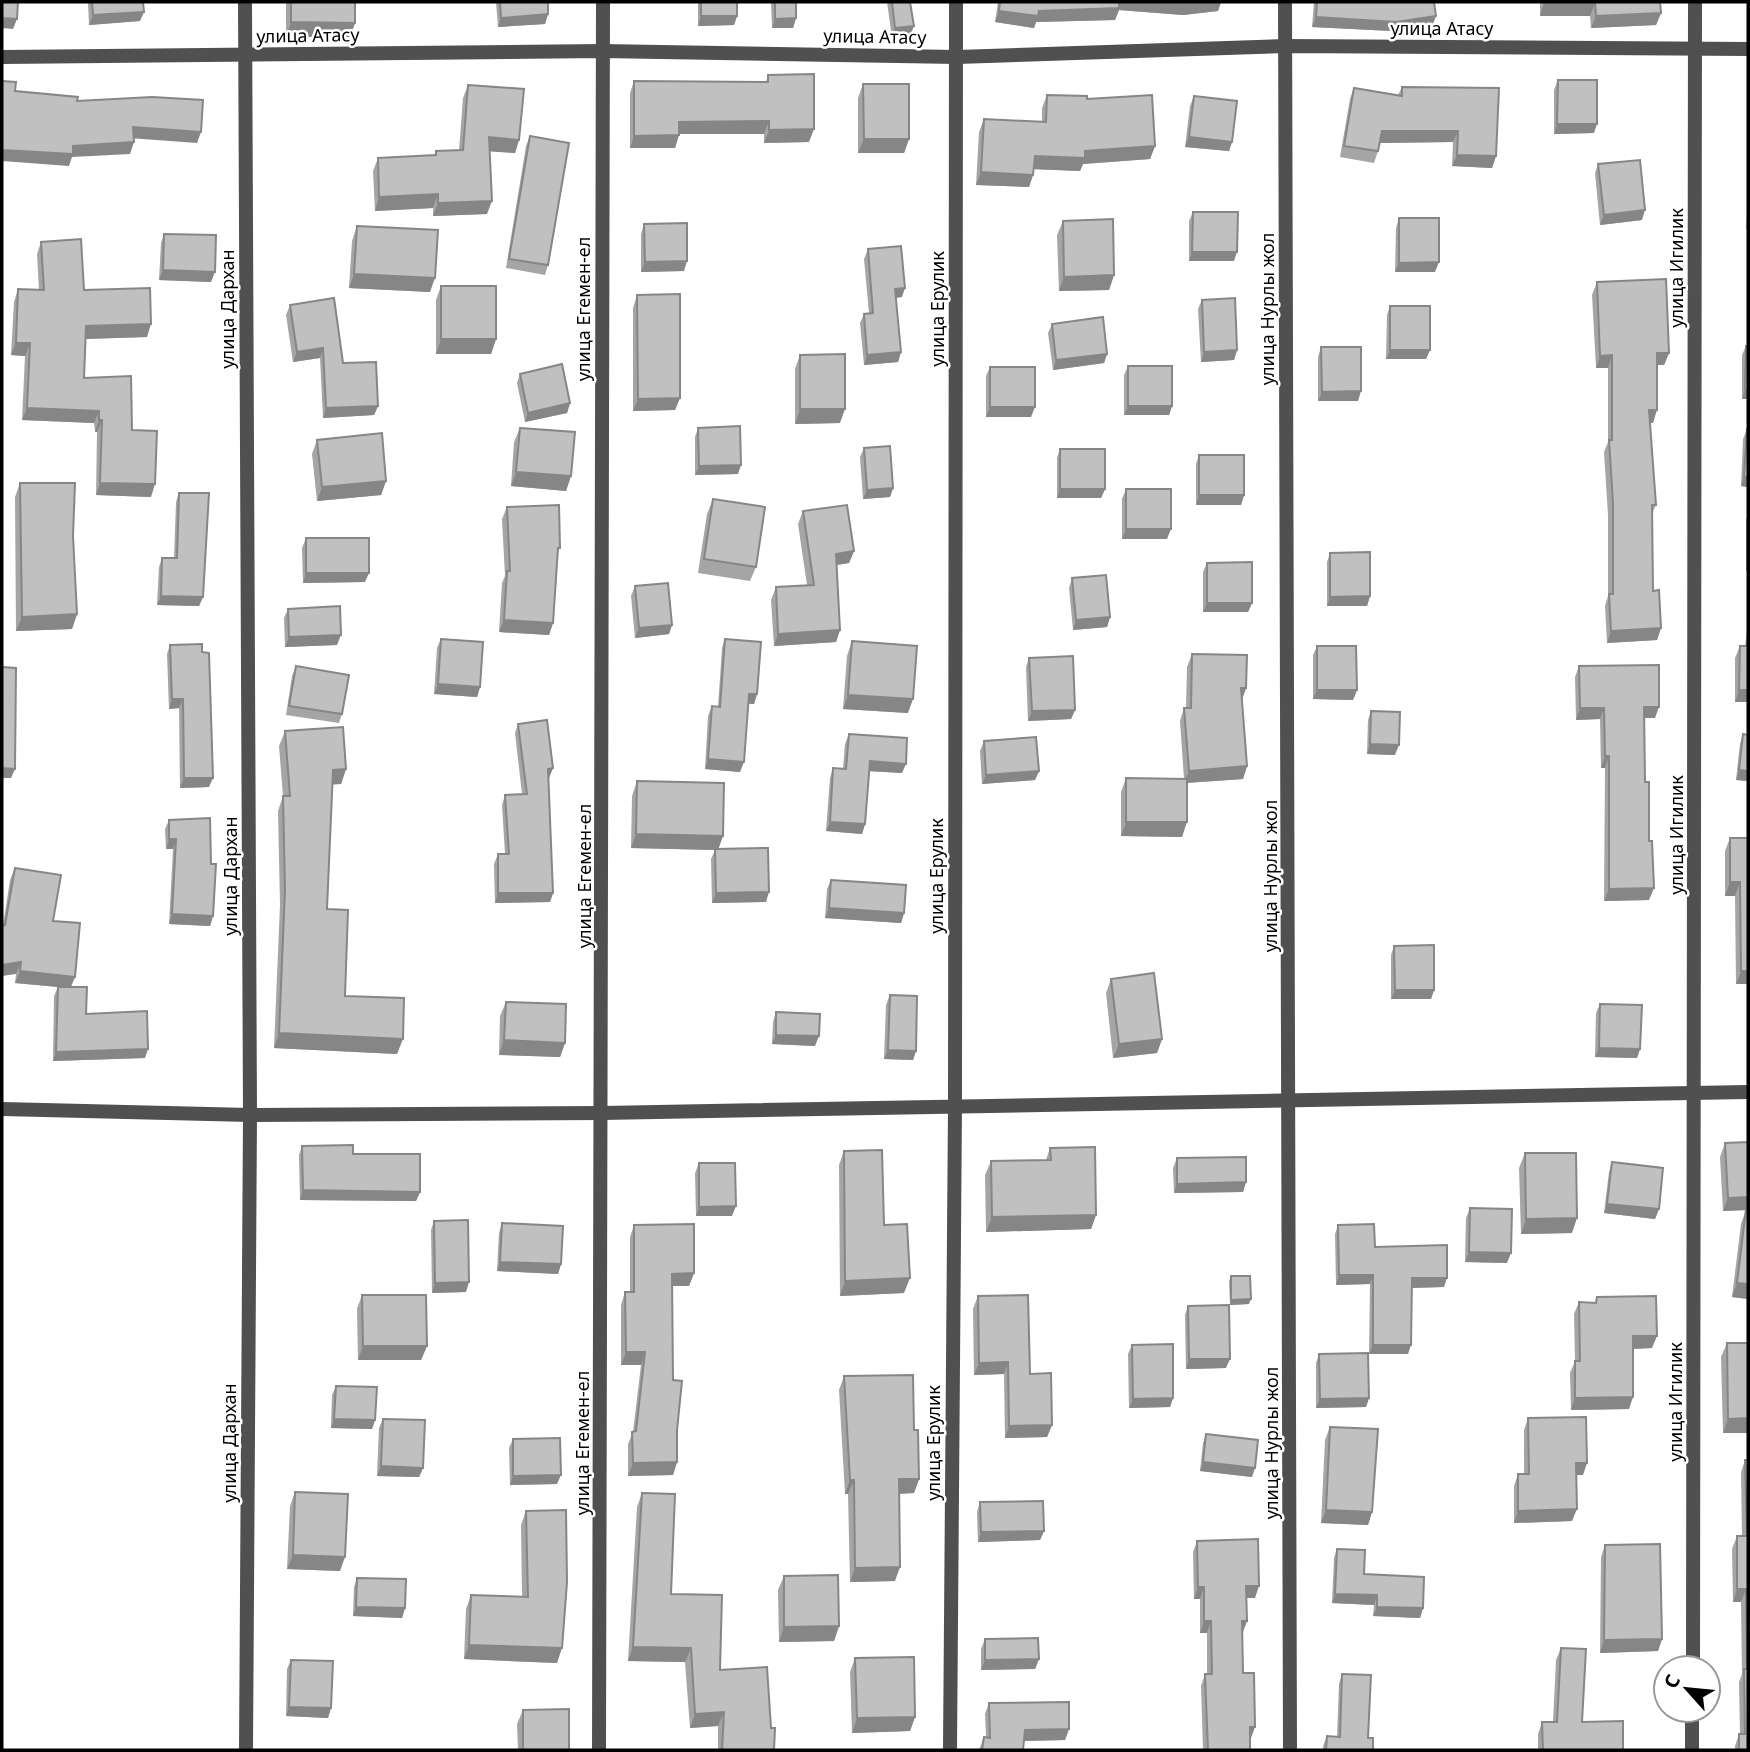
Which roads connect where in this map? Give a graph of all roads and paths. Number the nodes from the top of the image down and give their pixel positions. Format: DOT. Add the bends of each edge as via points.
graph roads {
  1 [pos="245,2"];
  2 [pos="603,2"];
  3 [pos="956,2"];
  4 [pos="1285,2"];
  5 [pos="1695,2"];
  6 [pos="1285,46"];
  7 [pos="1695,49"];
  8 [pos="1748,49"];
  9 [pos="603,51"];
  10 [pos="245,54"];
  11 [pos="2,57"];
  12 [pos="957,57"];
  13 [pos="1696,1091"];
  14 [pos="1748,1092"];
  15 [pos="1290,1102"];
  16 [pos="955,1106"];
  17 [pos="2,1110"];
  18 [pos="603,1113"];
  19 [pos="250,1115"];
  20 [pos="1693,1654"];
  21 [pos="1692,1724"];
  22 [pos="246,1750"];
  23 [pos="599,1750"];
  24 [pos="950,1750"];
  25 [pos="1290,1750"];
  26 [pos="1692,1750"];
  1 -- 10 [label="street, улица Дархан"];
  2 -- 9 [label="street, улица Егемен-ел"];
  3 -- 12 [label="street, улица Ерулик"];
  4 -- 6 [label="street, улица Нурлы жол"];
  5 -- 7 [label="street, улица Игилик"];
  6 -- 7 [label="street, улица Атасу"];
  6 -- 12 [label="street, улица Атасу"];
  6 -- 15 [label="street, улица Нурлы жол"];
  7 -- 8 [label="street, улица Атасу"];
  7 -- 13 [label="street, улица Игилик"];
  9 -- 10 [label="street, улица Атасу"];
  9 -- 12 [label="street, улица Атасу"];
  9 -- 18 [label="street, улица Егемен-ел"];
  10 -- 11 [label="street, улица Атасу"];
  10 -- 19 [label="street, улица Дархан"];
  12 -- 16 [label="street, улица Ерулик"];
  13 -- 14 [label="street"];
  13 -- 15 [label="street"];
  13 -- 20 [label="street, улица Игилик"];
  15 -- 16 [label="street"];
  15 -- 25 [label="street, улица Нурлы жол"];
  16 -- 18 [label="street"];
  16 -- 24 [label="street, улица Ерулик"];
  17 -- 19 [label="street"];
  18 -- 19 [label="street"];
  18 -- 23 [label="street, улица Егемен-ел"];
  19 -- 22 [label="street, улица Дархан"];
  21 -- 26 [label="street"];
}
